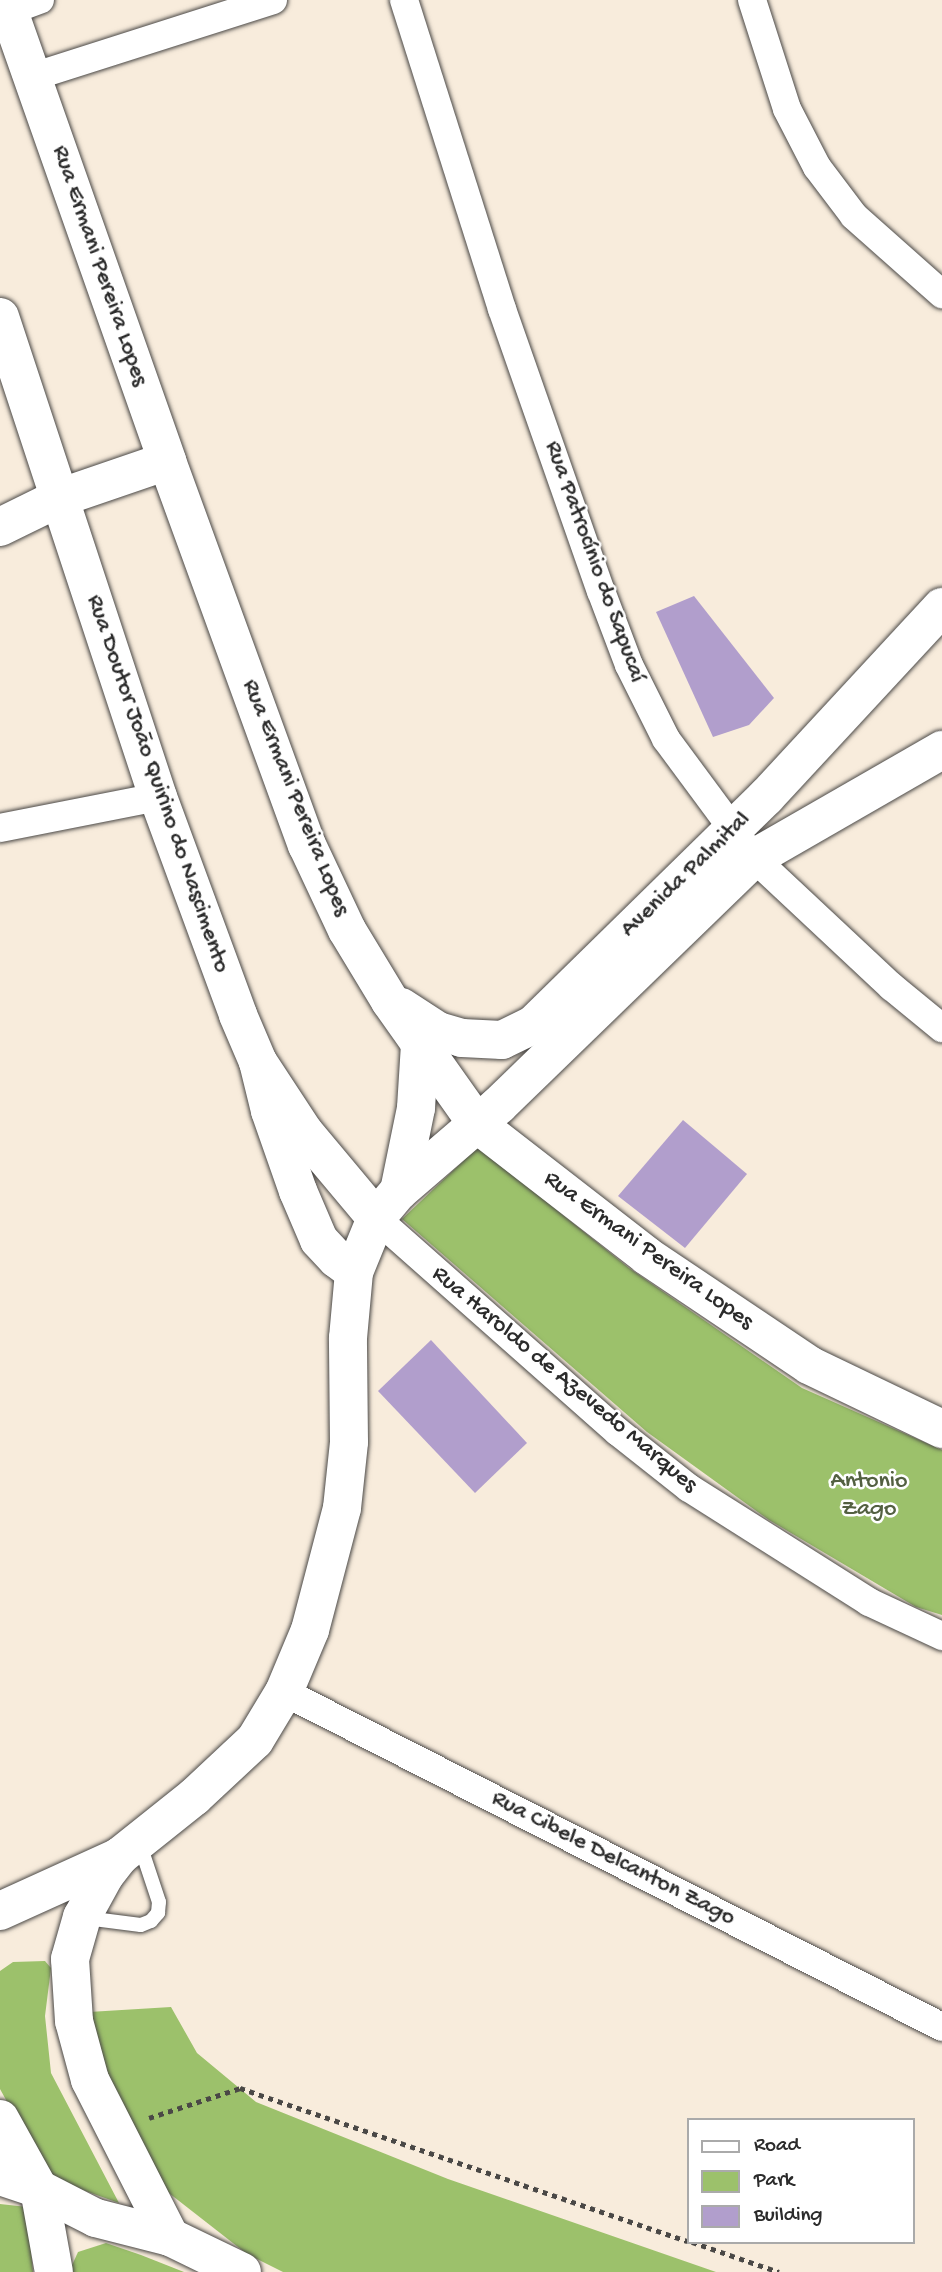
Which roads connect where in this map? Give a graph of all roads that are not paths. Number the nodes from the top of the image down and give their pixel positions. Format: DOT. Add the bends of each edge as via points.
graph roads {
  1 [pos="273,0"];
  2 [pos="404,0"];
  3 [pos="752,0"];
  4 [pos="19,29"];
  5 [pos="942,294"];
  6 [pos="0,317"];
  7 [pos="167,461"];
  8 [pos="60,498"];
  9 [pos="0,527"];
  10 [pos="942,607"];
  11 [pos="942,750"];
  12 [pos="158,797"];
  13 [pos="0,828"];
  14 [pos="744,844"];
  15 [pos="390,1001"];
  16 [pos="942,1028"];
  17 [pos="420,1044"];
  18 [pos="258,1062"];
  19 [pos="477,1124"];
  20 [pos="388,1205"];
  21 [pos="354,1272"];
  22 [pos="942,1429"];
  23 [pos="942,1636"];
  24 [pos="284,1692"];
  25 [pos="129,1849"];
  26 [pos="0,1911"];
  27 [pos="82,1917"];
  28 [pos="942,2027"];
  29 [pos="0,2119"];
  30 [pos="0,2176"];
  31 [pos="39,2189"];
  32 [pos="170,2236"];
  33 [pos="54,2272"];
  34 [pos="242,2272"];
  1 -- 4 [label="street"];
  2 -- 14 [label="street, Rua Patrocínio do Sapucaí" via="502,309 629,665 666,739"];
  3 -- 5 [label="street" via="787,109 817,167 854,216"];
  4 -- 7 [label="main road, Rua Ermani Pereira Lopes"];
  6 -- 8 [label="main road, Rua Doutor João Quirino do Nascimento"];
  7 -- 8 [label="main road"];
  7 -- 15 [label="main road, Rua Ermani Pereira Lopes" via="307,845 347,930"];
  8 -- 9 [label="main road"];
  8 -- 12 [label="main road, Rua Doutor João Quirino do Nascimento"];
  10 -- 14 [label="main road, Avenida Palmital"];
  11 -- 14 [label="main road, Avenida Palmital"];
  12 -- 13 [label="street"];
  12 -- 18 [label="main road, Rua Doutor João Quirino do Nascimento"];
  14 -- 15 [label="main road, Avenida Palmital" via="518,1034 502,1040 462,1038 438,1031"];
  14 -- 16 [label="street, Rua Patrocínio do Sapucaí"];
  14 -- 19 [label="main road, Avenida Palmital"];
  15 -- 17 [label="main road, Rua Ermani Pereira Lopes"];
  17 -- 19 [label="main road, Rua Ermani Pereira Lopes"];
  17 -- 20 [label="main road" via="416,1108"];
  18 -- 20 [label="main road, Rua Doutor João Quirino do Nascimento" via="304,1132"];
  18 -- 21 [label="main road" via="270,1111 319,1240"];
  19 -- 20 [label="main road, Avenida Palmital"];
  19 -- 22 [label="main road, Rua Ermani Pereira Lopes" via="646,1256 809,1366"];
  20 -- 21 [label="main road"];
  20 -- 23 [label="street, Rua Haroldo de Azevedo Marques" via="618,1432 689,1488 869,1602"];
  21 -- 24 [label="main road" via="348,1338 349,1442 342,1508 310,1630"];
  24 -- 25 [label="main road" via="255,1740"];
  24 -- 28 [label="street, Rua Cibele Delcanton Zago"];
  25 -- 26 [label="main road"];
  25 -- 27 [label="main road" via="104,1875"];
  25 -- 27 [label="lane" via="159,1902 158,1913 141,1925"];
  27 -- 32 [label="main road" via="70,1959 74,2021 90,2080"];
  29 -- 31 [label="main road"];
  30 -- 31 [label="main road"];
  31 -- 32 [label="main road" via="96,2218"];
  31 -- 33 [label="main road"];
  32 -- 34 [label="main road"];
}
